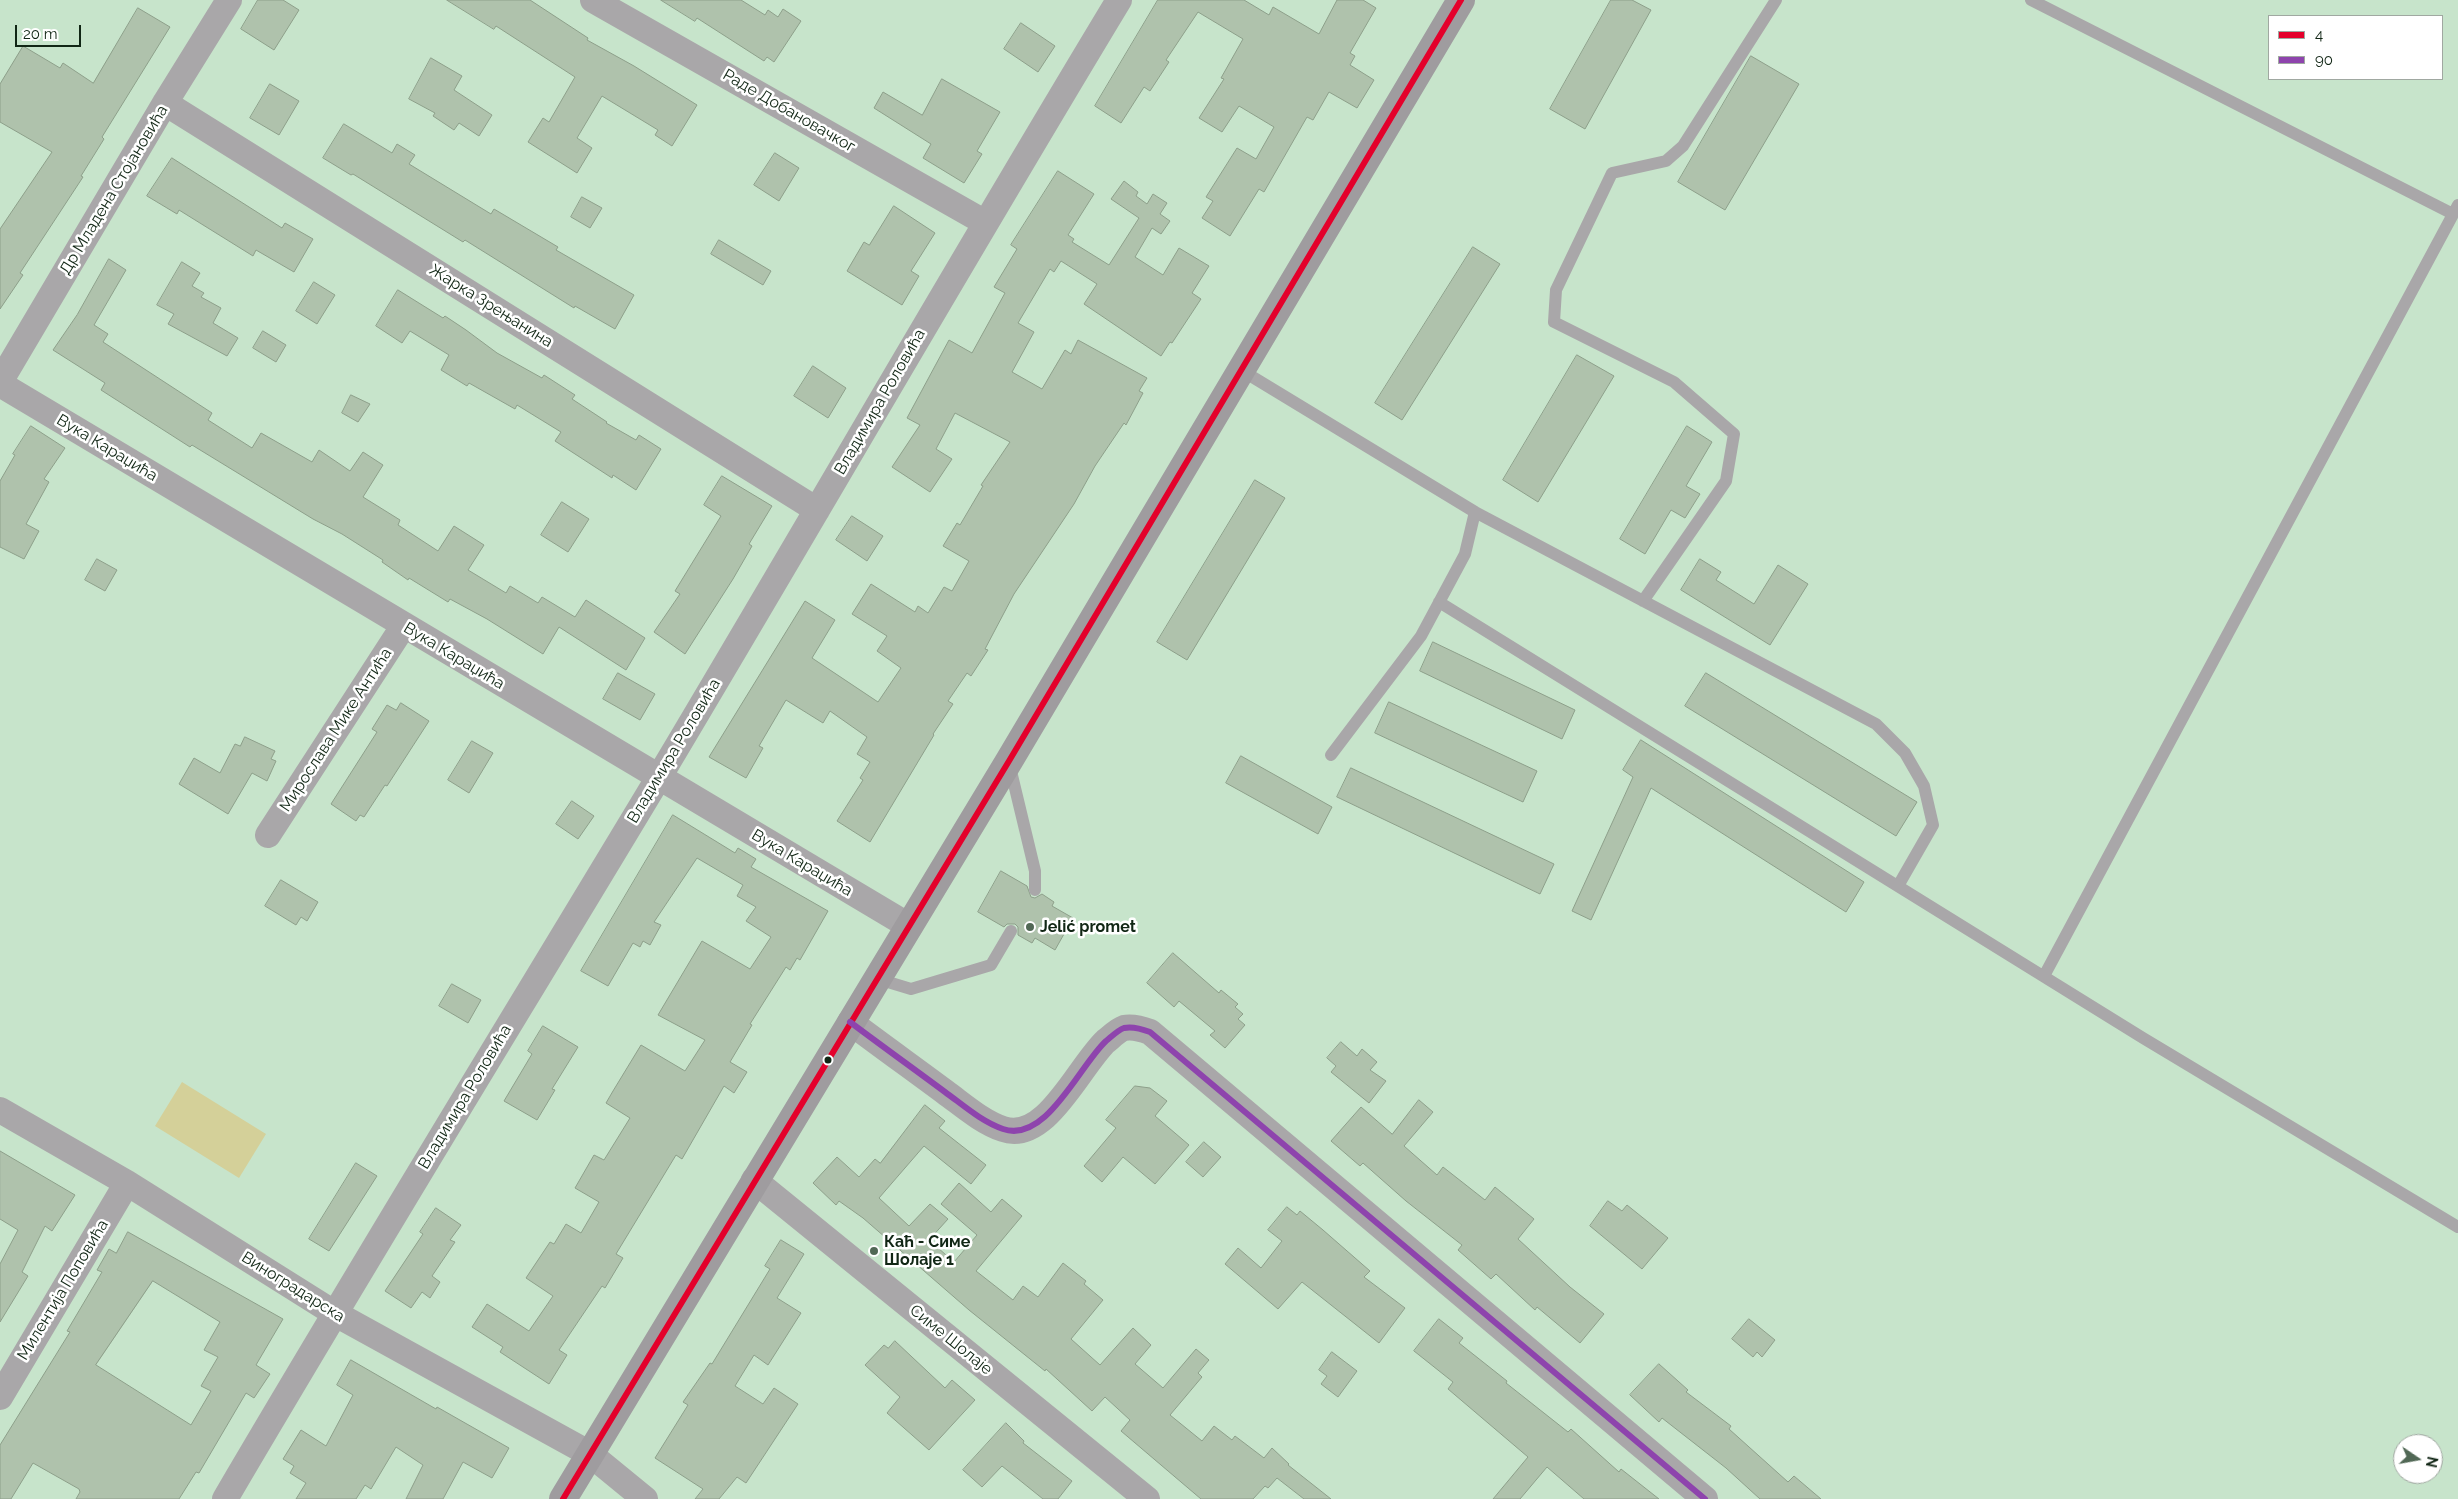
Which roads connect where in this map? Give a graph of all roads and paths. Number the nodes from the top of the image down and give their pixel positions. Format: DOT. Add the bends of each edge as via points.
graph roads {
  1 [pos="229,0"];
  2 [pos="594,0"];
  3 [pos="1118,0"];
  4 [pos="1461,0"];
  5 [pos="1776,0"];
  6 [pos="2031,0"];
  7 [pos="165,103"];
  8 [pos="2455,209"];
  9 [pos="984,222"];
  10 [pos="1241,370"];
  11 [pos="0,383"];
  12 [pos="817,510"];
  13 [pos="1475,512"];
  14 [pos="1643,601"];
  15 [pos="1439,602"];
  16 [pos="404,626"];
  17 [pos="1331,755"];
  18 [pos="1009,761"];
  19 [pos="658,778"];
  20 [pos="268,836"];
  21 [pos="1898,886"];
  22 [pos="1034,890"];
  23 [pos="909,926"];
  24 [pos="1011,931"];
  25 [pos="2044,976"];
  26 [pos="878,979"];
  27 [pos="850,1022"];
  28 [pos="0,1110"];
  29 [pos="754,1180"];
  30 [pos="127,1184"];
  31 [pos="2458,1227"];
  32 [pos="334,1313"];
  33 [pos="0,1397"];
  34 [pos="590,1454"];
  35 [pos="225,1499"];
  36 [pos="563,1499"];
  37 [pos="645,1499"];
  38 [pos="1147,1499"];
  39 [pos="1705,1499"];
  1 -- 7 [label="street, Др Младена Стојановића"];
  2 -- 9 [label="street, Раде Добановачког"];
  3 -- 9 [label="street, Владимира Роловића"];
  4 -- 10 [label="main road"];
  5 -- 14 [label="lane" via="1683,146 1666,161 1612,173 1556,290 1554,322 1674,382 1734,434 1726,481"];
  6 -- 8 [label="lane"];
  7 -- 11 [label="street, Др Младена Стојановића"];
  7 -- 12 [label="street, Жарка Зрењанина"];
  8 -- 25 [label="lane"];
  9 -- 12 [label="street, Владимира Роловића"];
  10 -- 13 [label="lane"];
  10 -- 18 [label="main road"];
  11 -- 16 [label="street, Вука Караџића"];
  12 -- 19 [label="street, Владимира Роловића"];
  13 -- 14 [label="lane"];
  13 -- 15 [label="lane" via="1465,554"];
  14 -- 21 [label="lane" via="1876,724 1906,753 1924,786 1933,825"];
  15 -- 17 [label="lane" via="1421,636"];
  15 -- 21 [label="lane"];
  16 -- 19 [label="street, Вука Караџића"];
  16 -- 20 [label="street, Мирослава Мике Антића"];
  18 -- 22 [label="lane" via="1035,871"];
  18 -- 23 [label="main road"];
  19 -- 23 [label="street, Вука Караџића"];
  19 -- 32 [label="street, Владимира Роловића"];
  21 -- 25 [label="lane"];
  23 -- 26 [label="main road"];
  24 -- 26 [label="lane" via="991,966 911,989"];
  25 -- 31 [label="lane"];
  26 -- 27 [label="main road"];
  27 -- 29 [label="main road"];
  27 -- 39 [label="street" via="979,1117 1003,1130 1025,1130 1042,1121 1095,1052 1123,1028 1150,1032"];
  28 -- 30 [label="street, Виноградарска"];
  29 -- 34 [label="main road"];
  29 -- 38 [label="street, Симе Шолаје"];
  30 -- 32 [label="street, Виноградарска"];
  30 -- 33 [label="street, Милентија Поповића"];
  32 -- 34 [label="street, Виноградарска"];
  32 -- 35 [label="street, Владимира Роловића"];
  34 -- 36 [label="main road"];
  34 -- 37 [label="street, Виноградарска"];
}
